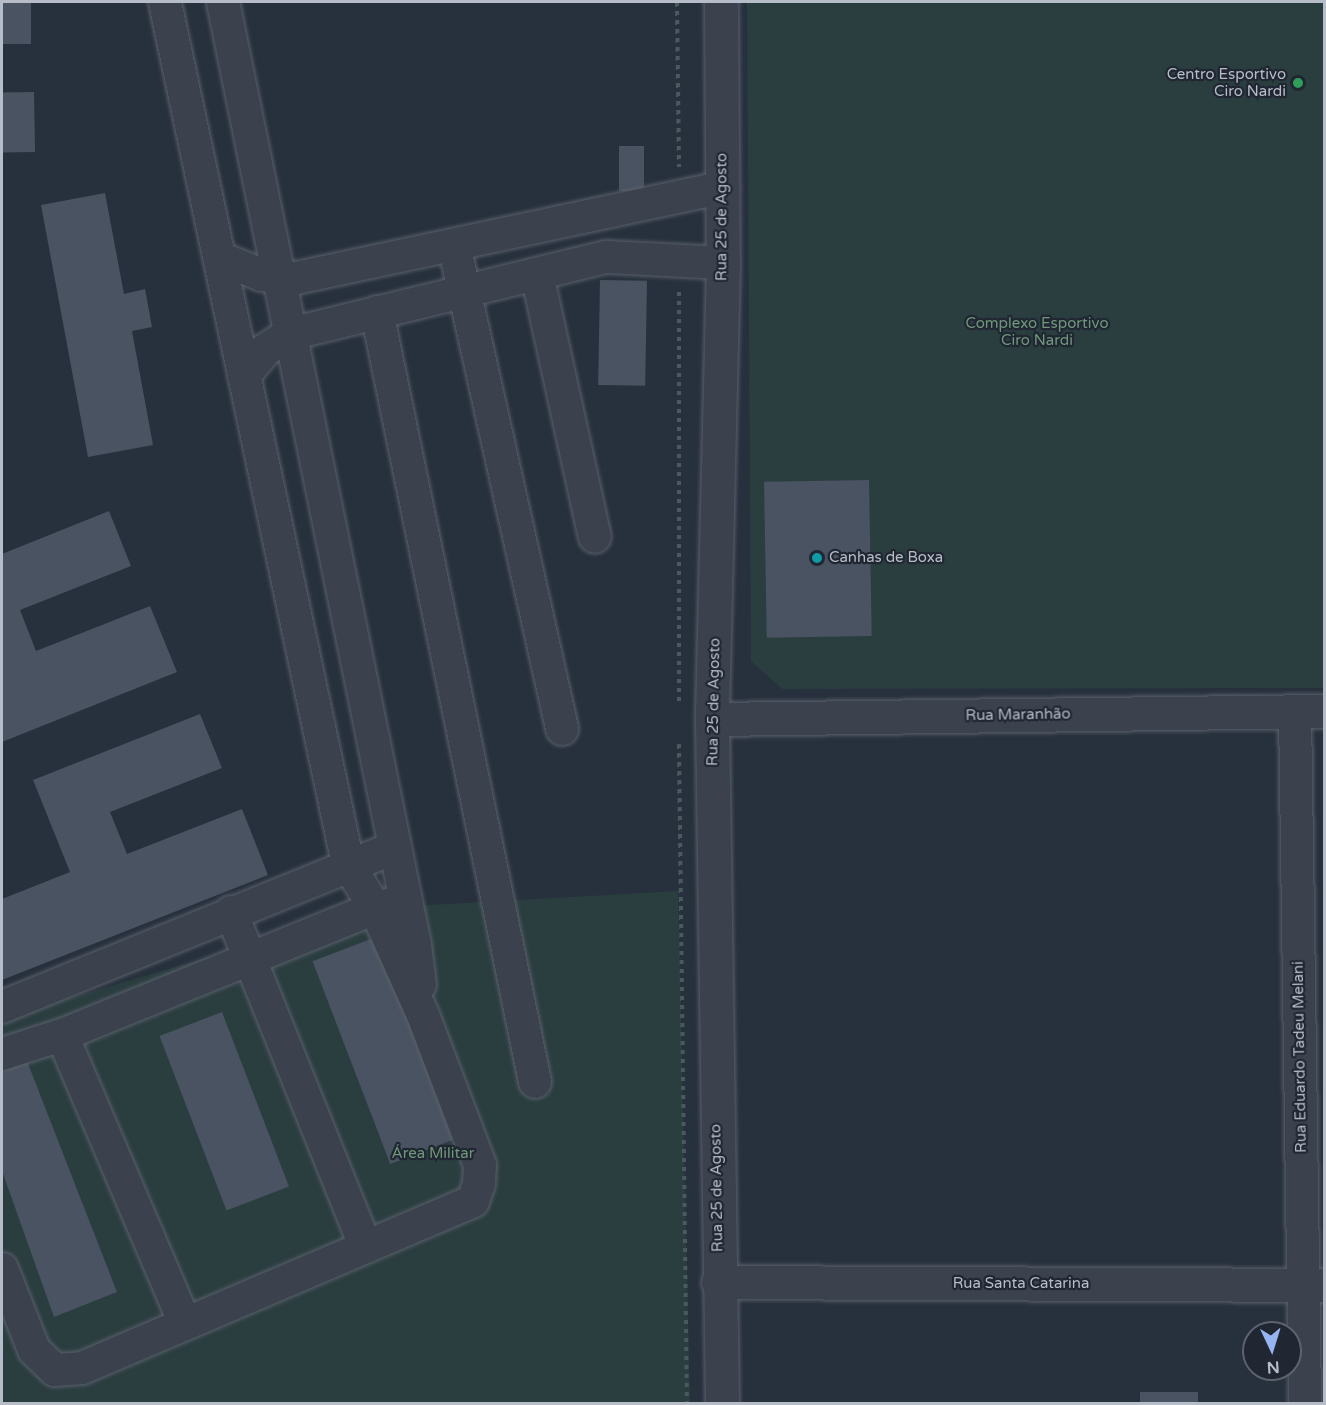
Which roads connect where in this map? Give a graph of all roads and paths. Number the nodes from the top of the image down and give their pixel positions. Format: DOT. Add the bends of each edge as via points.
graph roads {
  1 [pos="223,2"];
  2 [pos="677,2"];
  3 [pos="721,2"];
  4 [pos="174,4"];
  5 [pos="723,187"];
  6 [pos="680,197"];
  7 [pos="454,245"];
  8 [pos="220,258"];
  9 [pos="723,263"];
  10 [pos="537,274"];
  11 [pos="278,276"];
  12 [pos="465,291"];
  13 [pos="377,312"];
  14 [pos="290,334"];
  15 [pos="244,376"];
  16 [pos="595,537"];
  17 [pos="346,612"];
  18 [pos="297,624"];
  19 [pos="1310,711"];
  20 [pos="712,719"];
  21 [pos="562,729"];
  22 [pos="394,848"];
  23 [pos="348,864"];
  24 [pos="390,904"];
  25 [pos="231,912"];
  26 [pos="250,958"];
  27 [pos="2,1007"];
  28 [pos="62,1035"];
  29 [pos="2,1054"];
  30 [pos="535,1082"];
  31 [pos="366,1247"];
  32 [pos="2,1269"];
  33 [pos="718,1282"];
  34 [pos="1314,1285"];
  35 [pos="185,1323"];
  36 [pos="722,1404"];
  37 [pos="1305,1404"];
  1 -- 11 [label="street"];
  2 -- 6 [label="path"];
  3 -- 5 [label="street, Rua 25 de Agosto"];
  4 -- 8 [label="street"];
  5 -- 6 [label="street"];
  5 -- 9 [label="street, Rua 25 de Agosto"];
  6 -- 7 [label="street"];
  7 -- 11 [label="street" via="296,279"];
  7 -- 12 [label="street"];
  8 -- 11 [label="street" via="262,275"];
  8 -- 15 [label="street"];
  9 -- 10 [label="street" via="607,257"];
  9 -- 20 [label="street, Rua 25 de Agosto"];
  10 -- 12 [label="street"];
  10 -- 16 [label="street"];
  11 -- 14 [label="street"];
  12 -- 13 [label="street"];
  12 -- 21 [label="street"];
  13 -- 14 [label="street"];
  13 -- 30 [label="street"];
  14 -- 15 [label="street" via="265,350"];
  14 -- 17 [label="street"];
  15 -- 18 [label="street"];
  17 -- 18 [label="street"];
  17 -- 22 [label="street"];
  18 -- 23 [label="street"];
  19 -- 20 [label="street, Rua Maranhão"];
  19 -- 34 [label="street, Rua Eduardo Tadeu Melani"];
  20 -- 33 [label="street, Rua 25 de Agosto"];
  22 -- 23 [label="street"];
  22 -- 24 [label="street"];
  23 -- 24 [label="street"];
  23 -- 25 [label="street"];
  24 -- 26 [label="street"];
  24 -- 31 [label="street" via="423,1015 480,1165 480,1184 473,1201"];
  25 -- 26 [label="street"];
  25 -- 27 [label="street"];
  26 -- 28 [label="street"];
  26 -- 31 [label="street"];
  28 -- 29 [label="street"];
  28 -- 35 [label="street"];
  31 -- 35 [label="street"];
  32 -- 35 [label="street" via="34,1350 55,1370 82,1368"];
  33 -- 34 [label="street, Rua Santa Catarina"];
  33 -- 36 [label="street, Rua 25 de Agosto"];
  34 -- 37 [label="street, Rua Eduardo Tadeu Melani"];
}
